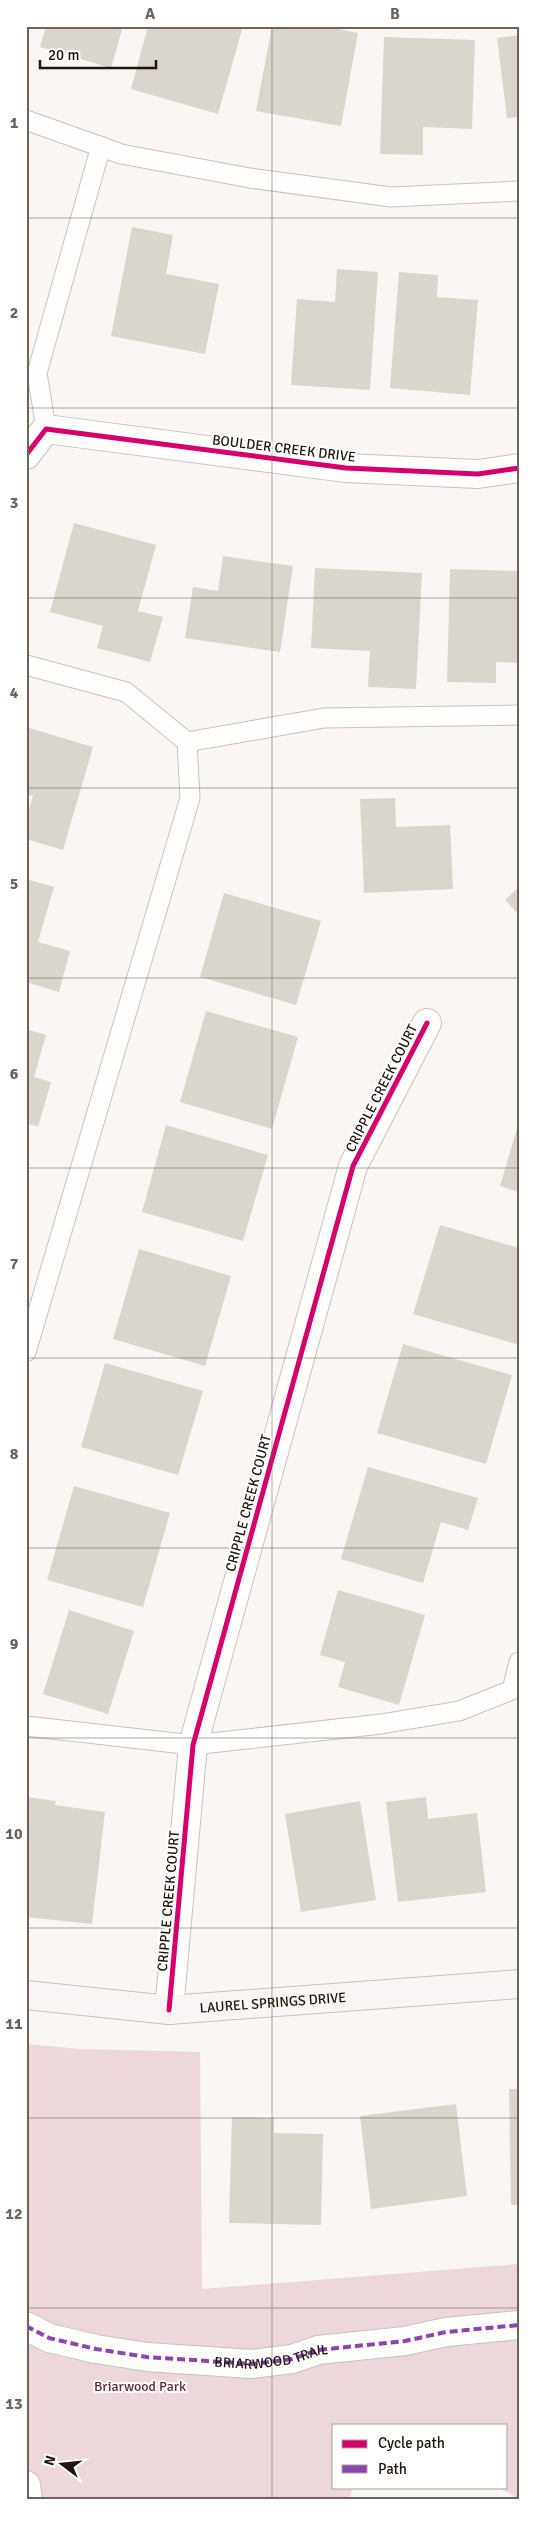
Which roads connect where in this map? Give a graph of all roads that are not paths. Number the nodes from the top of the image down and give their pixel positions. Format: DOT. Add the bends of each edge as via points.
graph roads {
  1 [pos="26,120"];
  2 [pos="101,146"];
  3 [pos="519,191"];
  4 [pos="46,429"];
  5 [pos="26,455"];
  6 [pos="519,468"];
  7 [pos="26,665"];
  8 [pos="519,715"];
  9 [pos="187,742"];
  10 [pos="427,1023"];
  11 [pos="26,1352"];
  12 [pos="519,1662"];
  13 [pos="26,1726"];
  14 [pos="193,1745"];
  15 [pos="519,1984"];
  16 [pos="26,1994"];
  17 [pos="169,2010"];
  18 [pos="519,2325"];
  19 [pos="26,2326"];
  20 [pos="26,2486"];
  21 [pos="28,2500"];
  1 -- 2 [label="lane"];
  2 -- 3 [label="lane" via="121,154 250,178 391,197"];
  2 -- 4 [label="lane" via="37,373"];
  4 -- 5 [label="street"];
  4 -- 6 [label="street, BOULDER CREEK DRIVE" via="346,468 478,474"];
  7 -- 9 [label="lane" via="126,692"];
  8 -- 9 [label="lane" via="324,718"];
  9 -- 11 [label="lane" via="190,798"];
  10 -- 14 [label="street, CRIPPLE CREEK COURT" via="353,1166"];
  12 -- 14 [label="lane" via="512,1690 459,1711 381,1724"];
  13 -- 14 [label="lane"];
  14 -- 17 [label="street, CRIPPLE CREEK COURT"];
  15 -- 17 [label="street, LAUREL SPRINGS DRIVE"];
  16 -- 17 [label="street, LAUREL SPRINGS DRIVE"];
  18 -- 19 [label="street, BRIARWOOD TRAIL" via="318,2350 292,2359 252,2364 147,2357 96,2349 49,2338"];
  20 -- 21 [label="street"];
}
